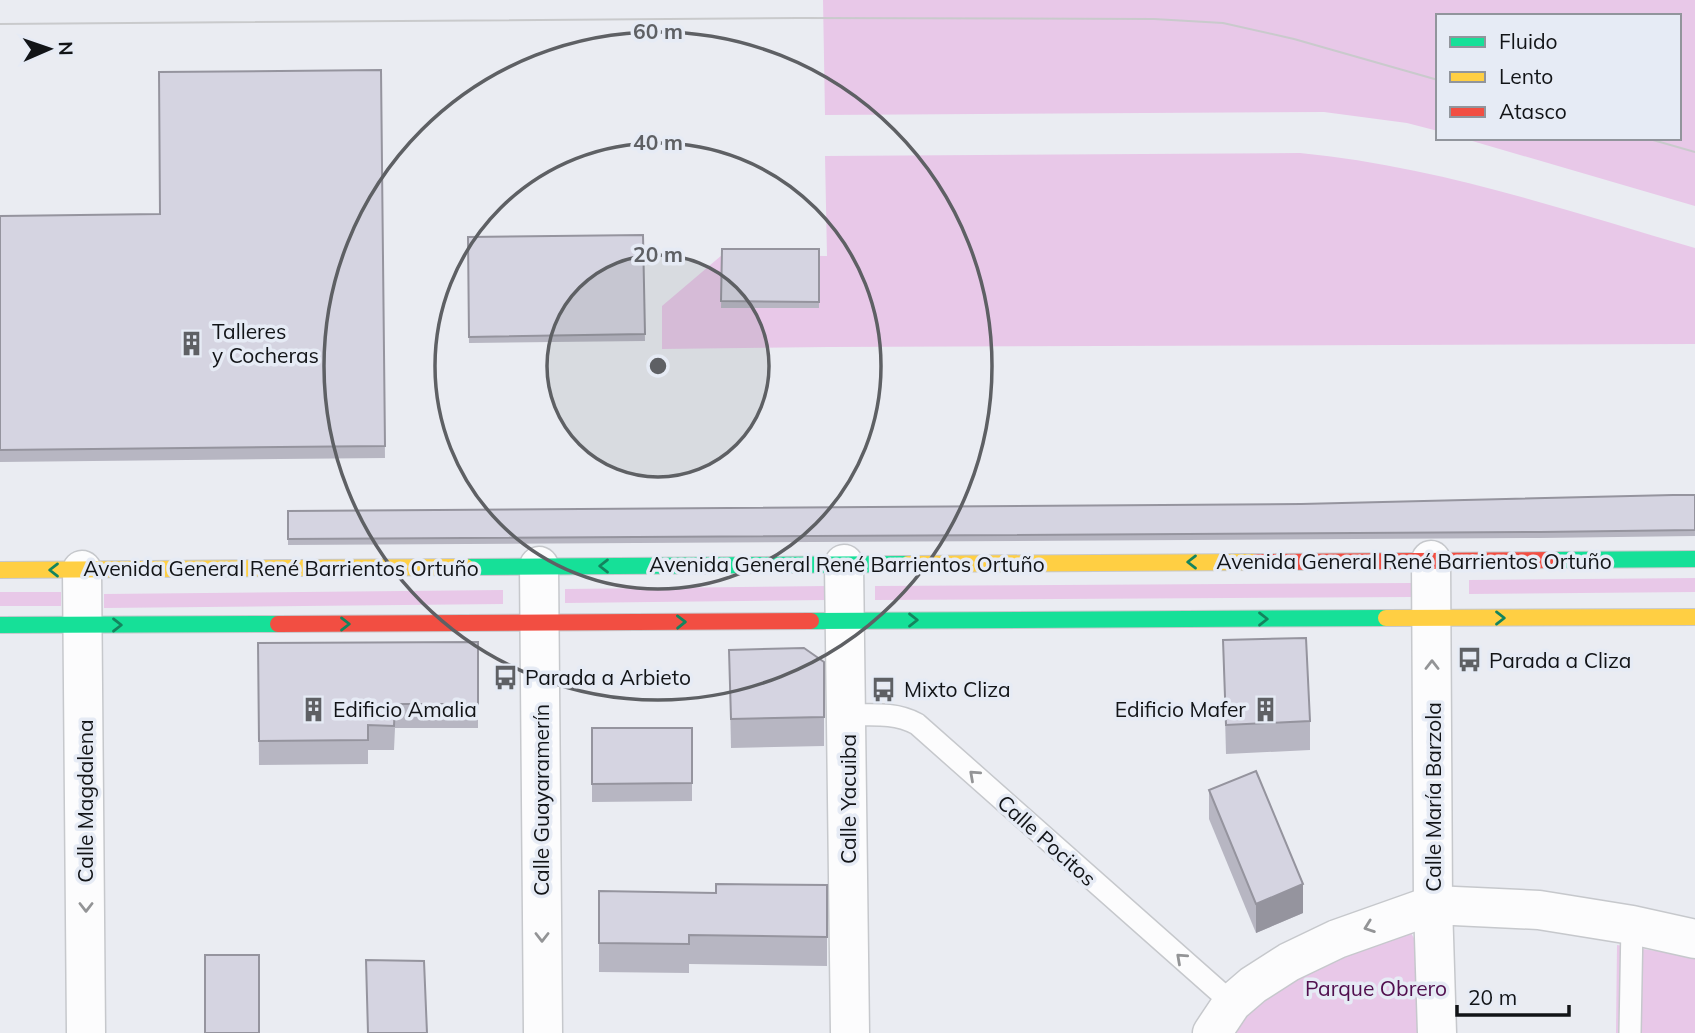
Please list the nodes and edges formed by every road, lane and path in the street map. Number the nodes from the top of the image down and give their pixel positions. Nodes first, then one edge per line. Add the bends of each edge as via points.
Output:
1 (1695, 559) edge
2 (1431, 560) junction
3 (844, 564) junction
4 (539, 566) junction
5 (0, 570) edge
6 (82, 570) junction
7 (1695, 617) edge
8 (1432, 618) junction
9 (844, 621) junction
10 (540, 624) junction
11 (0, 625) edge
12 (84, 625) junction
13 (847, 715) junction
14 (1433, 905) junction
15 (1632, 925) junction
16 (1695, 939) edge
17 (1222, 1018) edge
18 (86, 1033) edge
19 (543, 1033) edge
20 (850, 1033) edge
21 (1437, 1033) edge
22 (1630, 1033) edge

1 - 2 main road, Avenida General René Barrientos Ortuño
2 -> 3 main road, Avenida General René Barrientos Ortuño
2 - 8 street, Calle María Barzola
3 -> 4 main road, Avenida General René Barrientos Ortuño
3 - 9 street, Calle Yacuiba
4 - 6 main road, Avenida General René Barrientos Ortuño
4 - 10 street, Calle Guayaramerín
6 -> 5 main road, Avenida General René Barrientos Ortuño
6 - 12 street, Calle Magdalena
8 -> 7 main road
9 -> 8 main road
14 -> 8 street, Calle María Barzola
10 -> 9 main road
9 - 13 street, Calle Yacuiba
12 -> 10 main road
10 -> 19 street, Calle Guayaramerín
11 - 12 main road
12 -> 18 street, Calle Magdalena
17 -> 13 lane, Calle Pocitos via 917,724 890,715
13 - 20 street, Calle Yacuiba
14 - 15 street via 1539,910
14 -> 17 street via 1337,939 1289,962 1253,985
14 - 21 street, Calle María Barzola
15 - 16 street
15 - 22 lane

